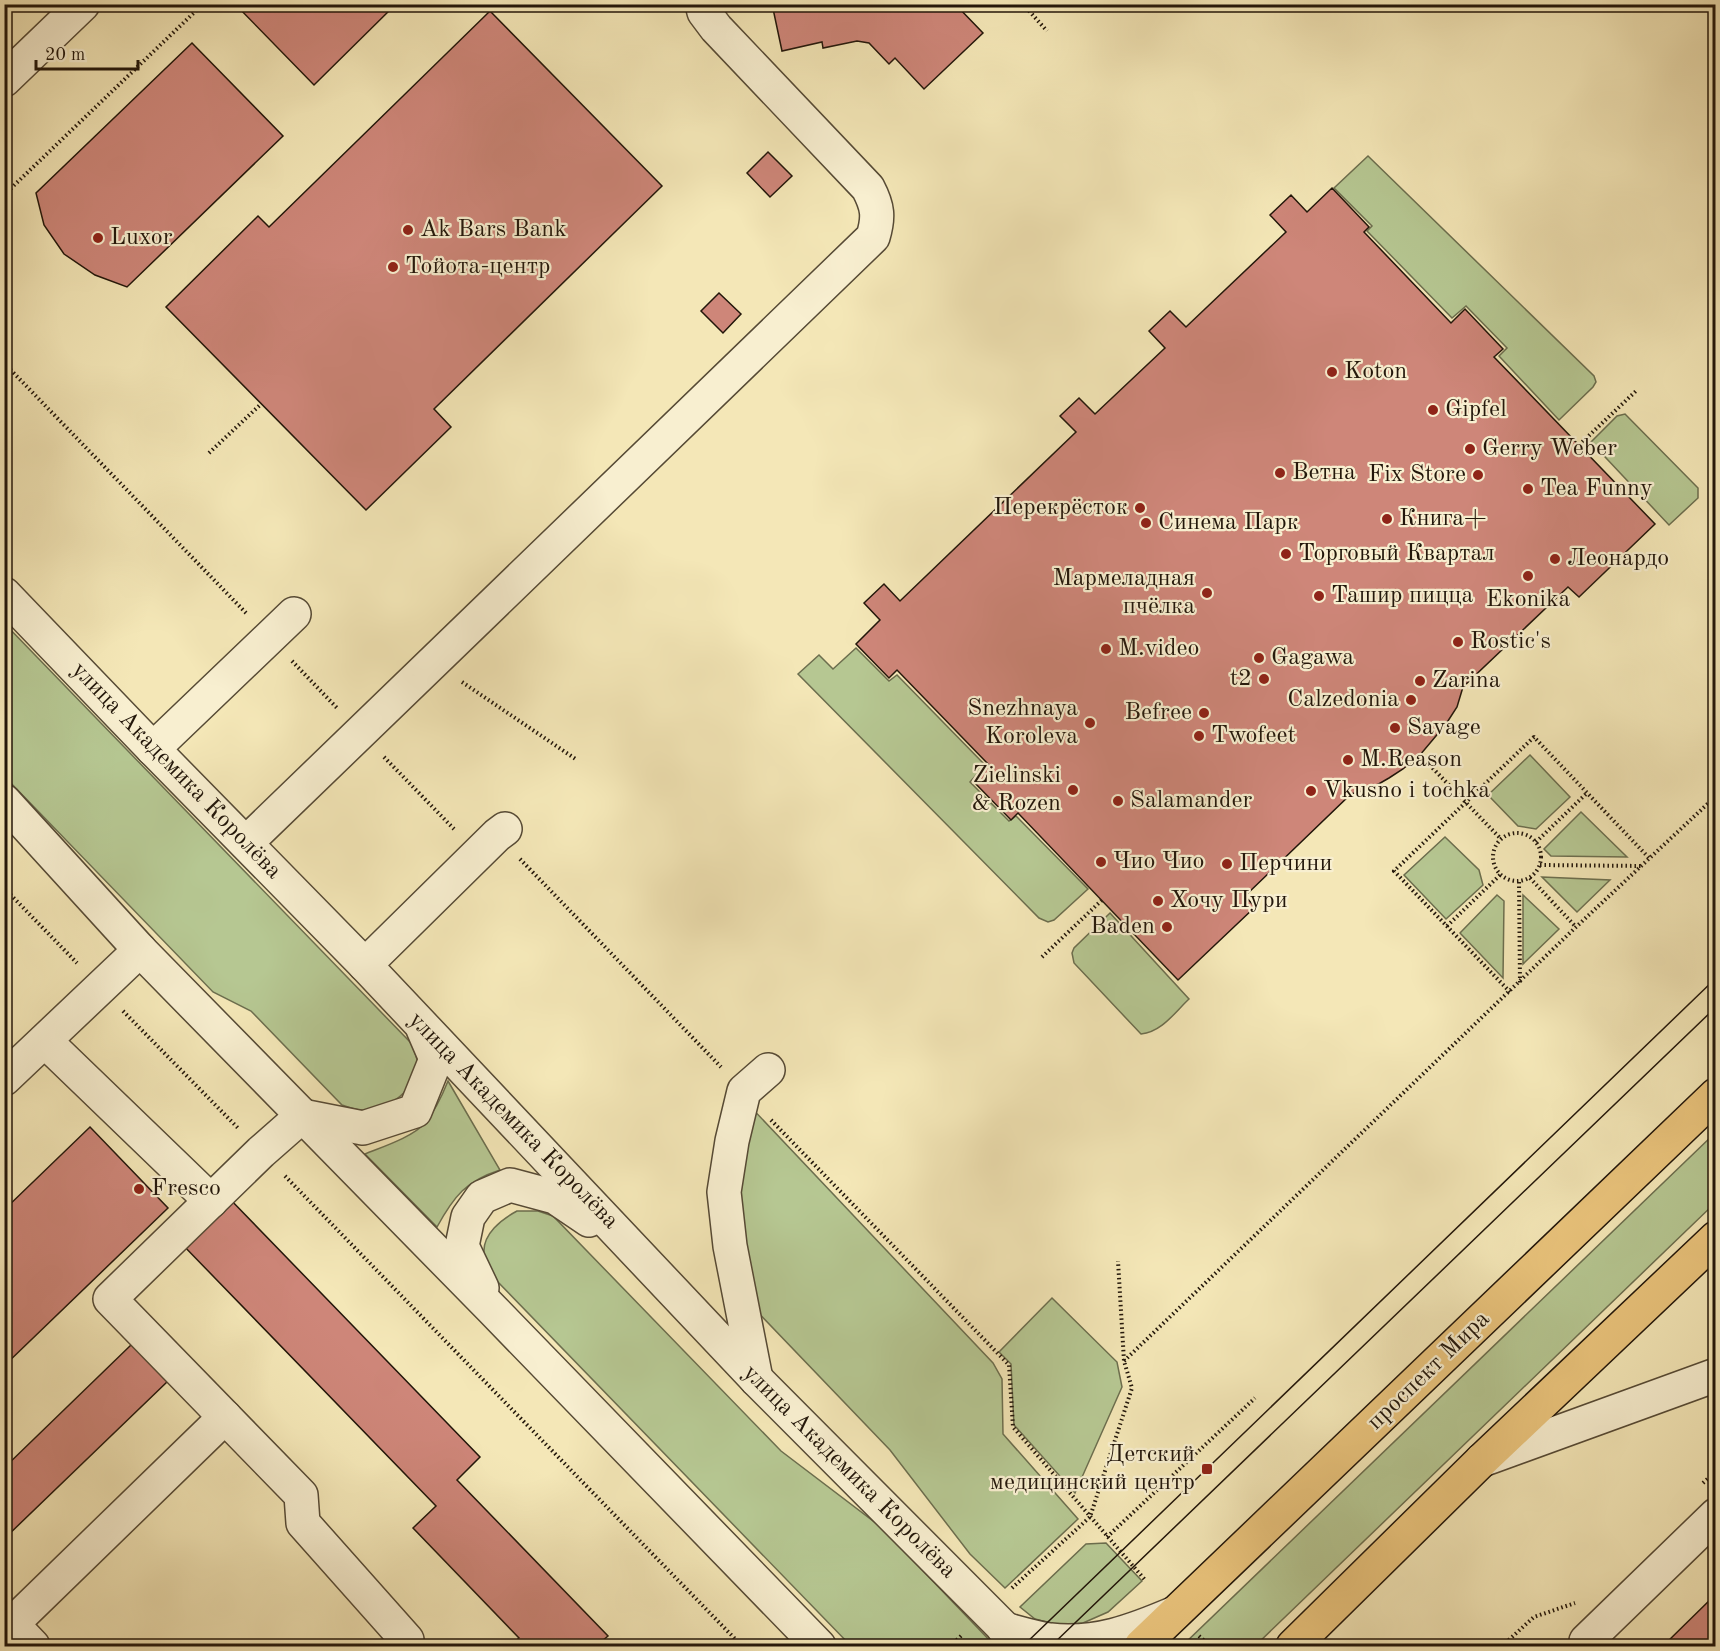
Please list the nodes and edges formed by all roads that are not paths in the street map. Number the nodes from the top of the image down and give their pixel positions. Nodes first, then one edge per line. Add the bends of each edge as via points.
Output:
1 (83, 4) edge
2 (702, 4) edge
3 (4, 80) edge
4 (4, 594) edge
5 (294, 614) dead end
6 (153, 748) junction
7 (4, 801) edge
8 (505, 829) dead end
9 (246, 843) junction
10 (140, 950) junction
11 (365, 965) junction
12 (421, 1025) junction
13 (45, 1041) junction
14 (768, 1070) dead end
15 (4, 1079) edge
16 (1716, 1095) edge
17 (302, 1116) junction
18 (211, 1201) junction
19 (1716, 1238) edge
20 (646, 1262) junction
21 (492, 1309) junction
22 (1716, 1375) edge
23 (756, 1379) junction
24 (225, 1417) junction
25 (1482, 1460) junction
26 (1716, 1515) edge
27 (1187, 1623) junction
28 (1013, 1638) edge
29 (33, 1647) edge
30 (400, 1647) edge
31 (819, 1647) edge
32 (1141, 1647) edge
33 (1293, 1647) edge
34 (1592, 1647) edge

1 - 3 street
2 - 9 street via 716,28 868,188 877,214 873,237
4 - 6 street, улица Академика Королёва
5 - 6 street
6 - 9 street, улица Академика Королёва
7 - 10 street
8 - 11 street
9 - 11 street, улица Академика Королёва
10 - 13 street
10 - 17 street
11 - 12 street, улица Академика Королёва
12 - 17 street via 436,1059 415,1111 363,1128
12 - 20 street, улица Академика Королёва
13 - 15 street
13 - 18 street
14 - 23 street via 744,1091 724,1191 730,1246
16 - 27 main road, проспект Мира
17 - 18 street
17 - 21 street
18 - 24 street via 110,1299
19 - 25 main road
20 - 21 street via 555,1197 510,1185 482,1197 468,1218 462,1246
20 - 23 street, улица Академика Королёва
21 - 31 street
22 - 25 street
23 - 28 street, улица Академика Королёва
24 - 29 street via 12,1624
24 - 30 street via 301,1495 303,1523 407,1640
25 - 33 main road
26 - 34 street via 1586,1641
27 - 28 street via 1138,1629 1090,1641
27 - 32 main road, проспект Мира

